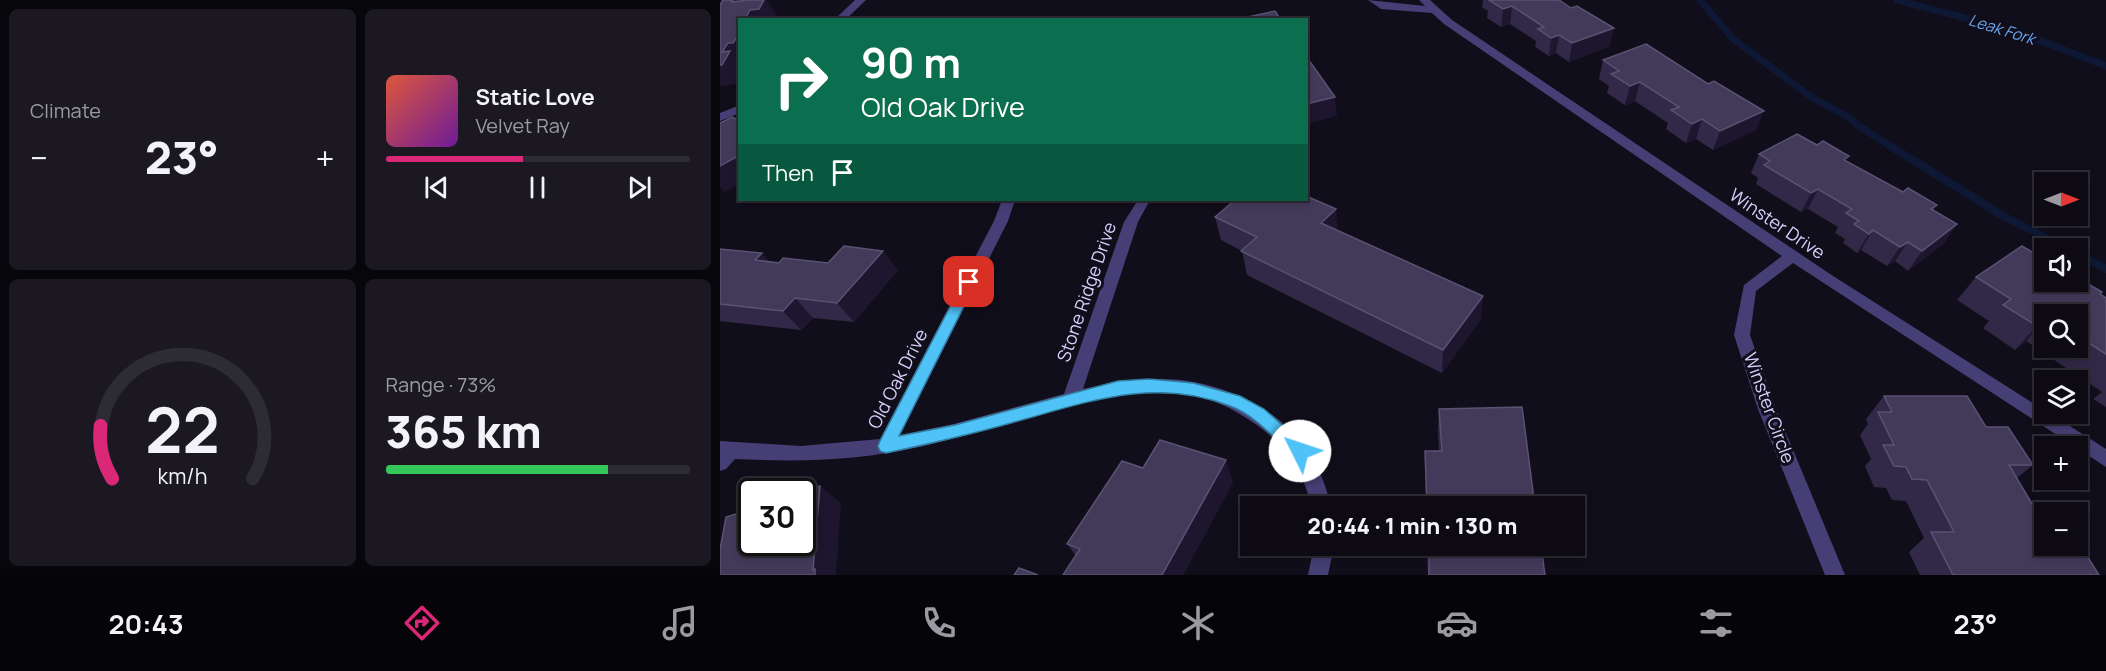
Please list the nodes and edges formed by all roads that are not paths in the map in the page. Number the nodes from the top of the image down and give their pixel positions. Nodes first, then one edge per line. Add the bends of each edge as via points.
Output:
1 (861, 0) edge
2 (1373, 0) edge
3 (1429, 5) edge
4 (841, 18) edge
5 (738, 109) edge
6 (720, 117) edge
7 (1008, 201) edge
8 (1143, 201) edge
9 (1792, 256) junction
10 (1071, 399) junction
11 (886, 446) junction
12 (723, 454) edge
13 (2106, 459) edge
14 (1319, 496) edge
15 (1322, 556) edge
16 (1318, 575) edge
17 (1835, 575) edge

1 - 4 street
2 - 3 street, Winster Drive via 1381,6
3 - 9 street, Winster Drive via 1546,90
5 - 6 street
7 - 11 street, Old Oak Drive
8 - 10 street, Stone Ridge Drive via 1131,222
9 - 13 street, Winster Drive
9 - 17 street, Winster Circle via 1749,289 1742,335 1767,409
10 - 11 street via 955,432
10 - 14 street via 1149,385 1193,389 1235,400 1258,414 1300,451 1314,476
11 - 12 street via 801,454
15 - 16 street

